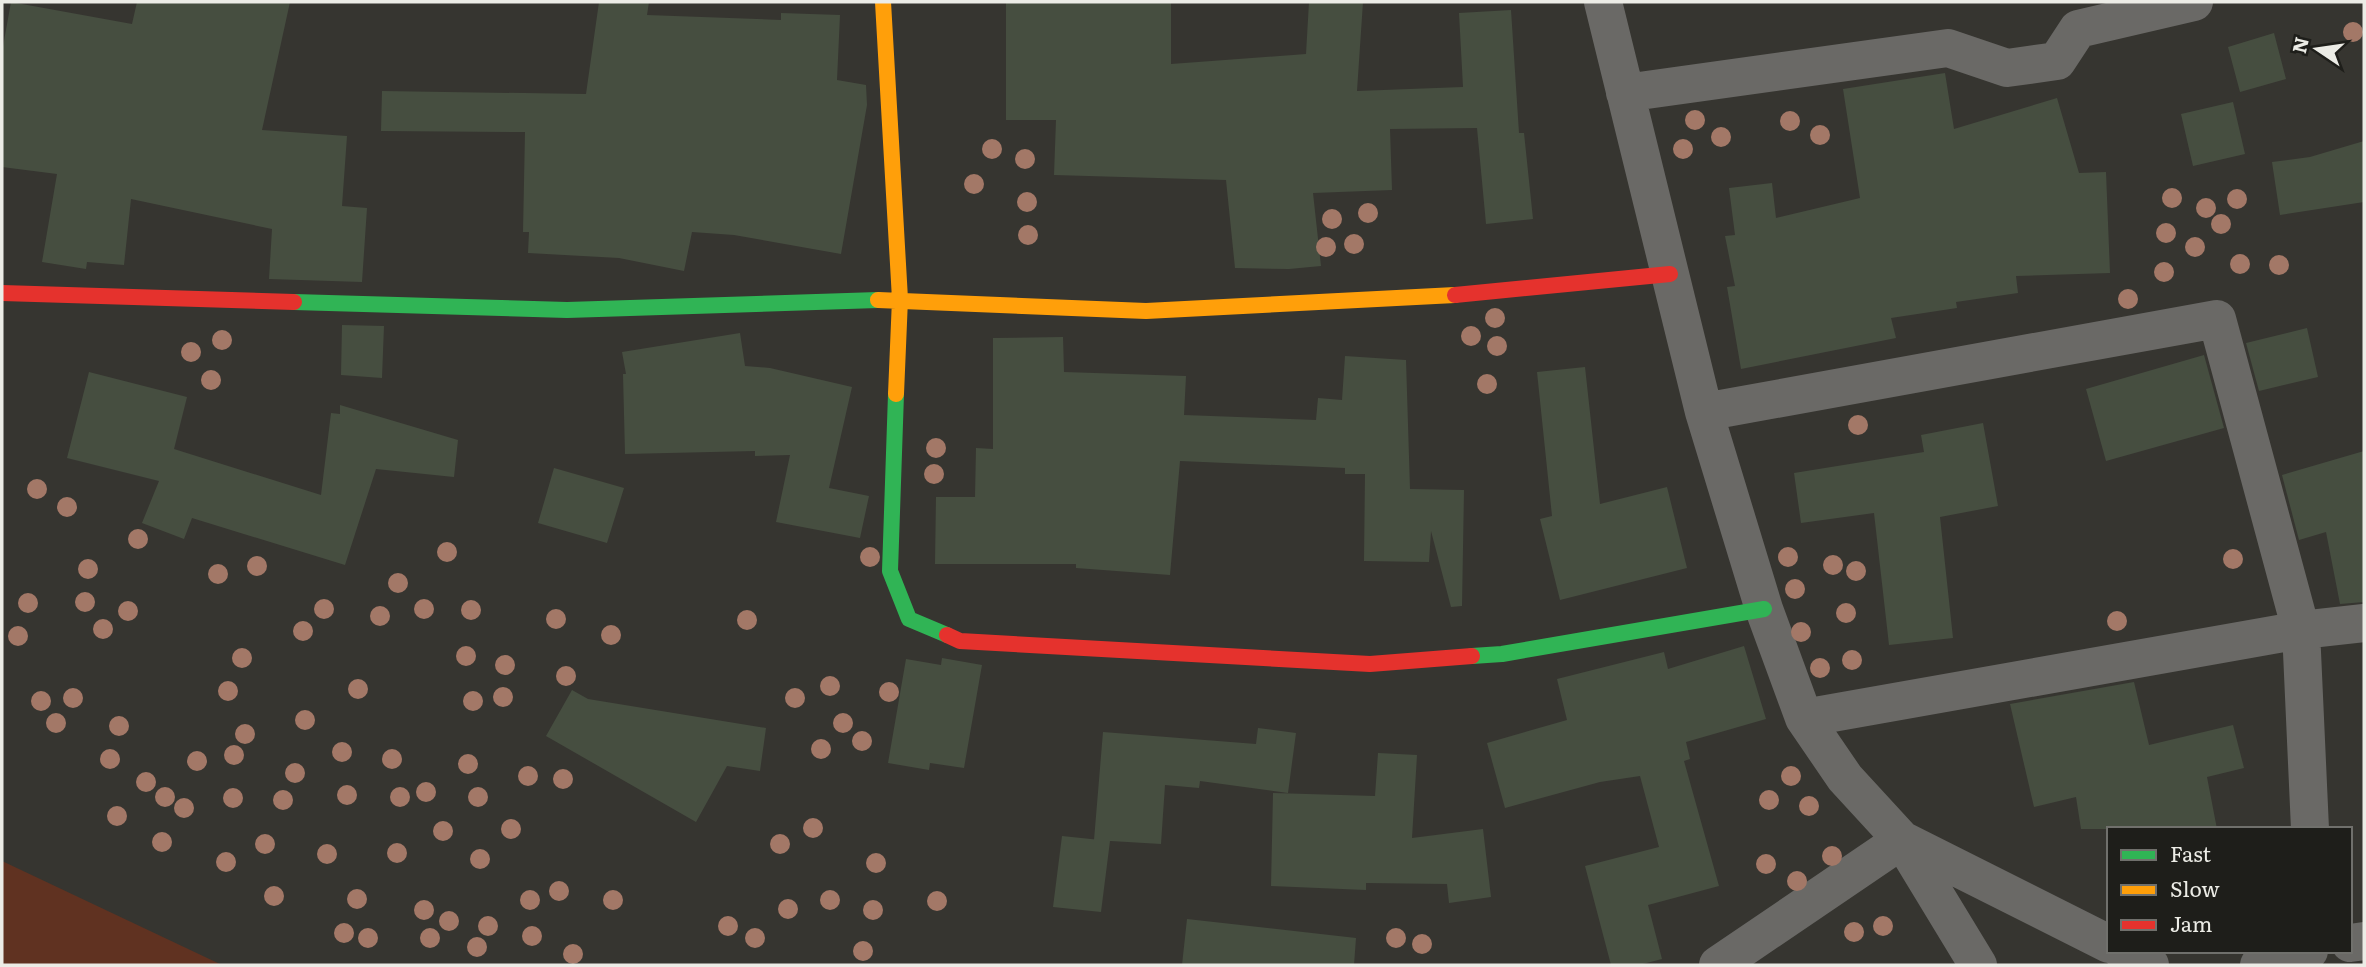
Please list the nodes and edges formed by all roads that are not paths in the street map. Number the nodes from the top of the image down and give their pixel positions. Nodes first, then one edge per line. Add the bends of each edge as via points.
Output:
1 (883, 2) edge
2 (1603, 2) edge
3 (2194, 2) edge
4 (1625, 93) junction
5 (1670, 274) junction
6 (2, 293) edge
7 (900, 299) junction
8 (1704, 412) junction
9 (1763, 609) junction
10 (2364, 623) edge
11 (2301, 630) junction
12 (1804, 718) junction
13 (2310, 827) edge
14 (1902, 840) junction
15 (2107, 943) edge
16 (2126, 953) edge
17 (2302, 953) edge
18 (1718, 965) edge
19 (1978, 965) edge
20 (2150, 965) edge
21 (2259, 965) edge

1 - 7 street
2 - 4 street
3 - 4 street via 2078,29 2057,61 2007,68 1948,48
4 - 5 street
5 - 7 street via 1410,299 1146,311
5 - 8 street
6 - 7 street via 567,310
7 - 9 street via 890,571 909,619 960,641 1370,664 1502,654
8 - 9 street
8 - 11 street via 2217,319
9 - 12 street
10 - 11 street
11 - 12 street
11 - 13 street
12 - 14 street via 1846,778
14 - 15 street
14 - 18 street
14 - 19 street
16 - 20 street
17 - 21 street

